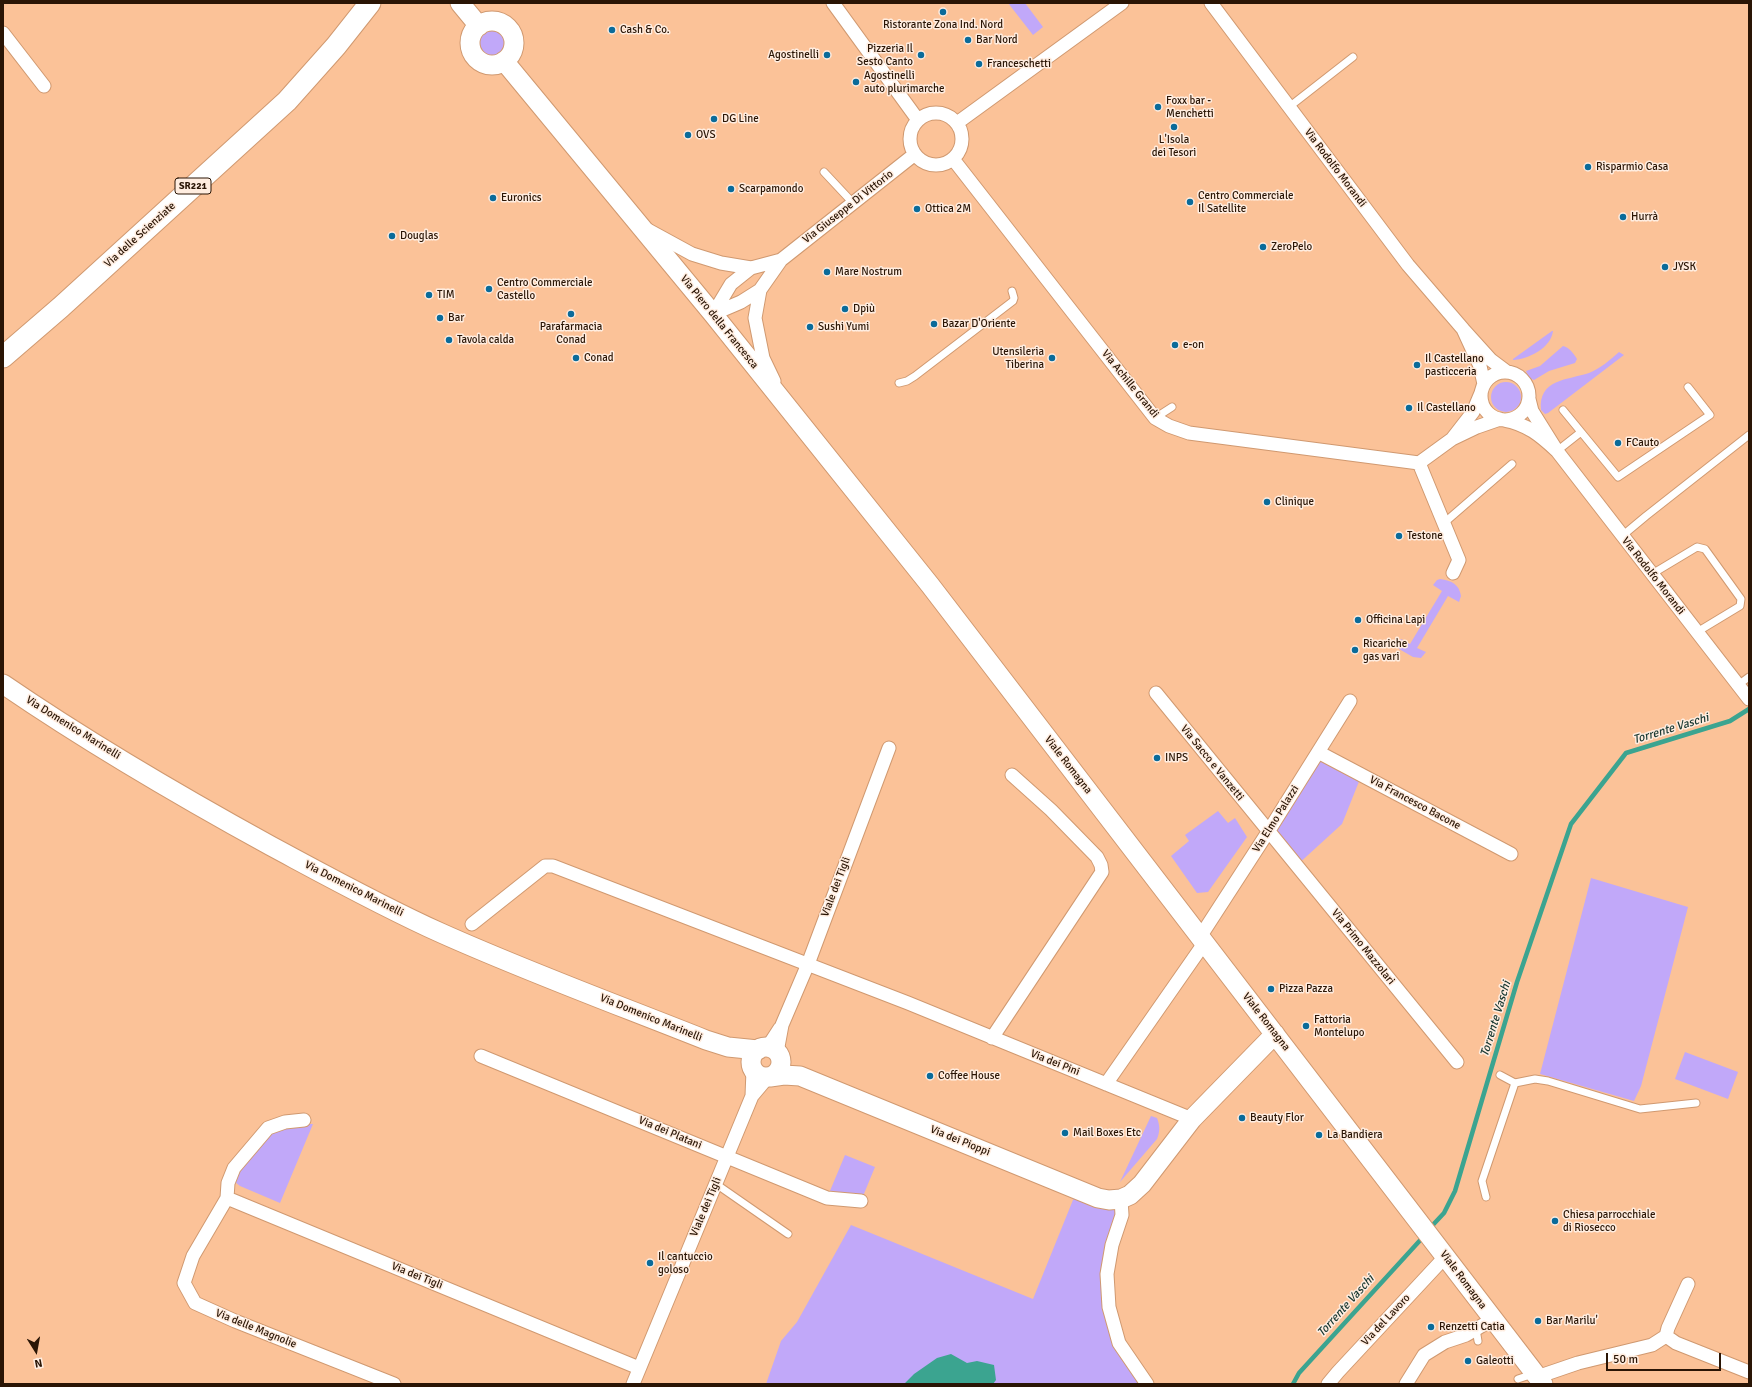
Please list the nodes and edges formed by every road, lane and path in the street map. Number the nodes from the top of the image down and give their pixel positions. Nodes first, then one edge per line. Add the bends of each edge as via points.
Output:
1 (370, 3) edge
2 (460, 3) edge
3 (833, 3) edge
4 (1122, 3) edge
5 (1211, 3) edge
6 (479, 26) junction
7 (3, 33) edge
8 (1353, 57) dead end
9 (504, 61) junction
10 (44, 86) dead end
11 (1289, 107) junction
12 (918, 120) junction
13 (957, 123) junction
14 (915, 154) junction
15 (953, 159) junction
16 (824, 172) dead end
17 (853, 203) junction
18 (638, 224) junction
19 (781, 260) junction
20 (751, 268) junction
21 (760, 290) junction
22 (1012, 291) dead end
23 (713, 314) junction
24 (1463, 329) junction
25 (3, 357) edge
26 (1507, 372) junction
27 (900, 383) dead end
28 (1688, 386) dead end
29 (1483, 387) junction
30 (1530, 399) junction
31 (784, 403) junction
32 (1172, 408) dead end
33 (1563, 410) dead end
34 (1155, 418) junction
35 (1501, 419) junction
36 (1581, 432) junction
37 (1749, 435) edge
38 (1452, 439) junction
39 (1557, 452) junction
40 (1420, 463) junction
41 (1512, 464) dead end
42 (1444, 523) junction
43 (1622, 536) junction
44 (1453, 573) dead end
45 (1652, 574) junction
46 (930, 585) joint
47 (1697, 632) junction
48 (1749, 677) edge
49 (3, 684) edge
50 (1743, 691) edge
51 (1156, 693) dead end
52 (1350, 701) dead end
53 (890, 748) dead end
54 (1318, 752) junction
55 (1012, 775) dead end
56 (1268, 832) junction
57 (1511, 854) dead end
58 (472, 924) dead end
59 (1202, 939) junction
60 (808, 964) junction
61 (1276, 1034) junction
62 (992, 1038) junction
63 (482, 1056) dead end
64 (765, 1062) junction
65 (1457, 1062) dead end
66 (1500, 1075) dead end
67 (1515, 1083) junction
68 (1106, 1084) junction
69 (1696, 1103) dead end
70 (1192, 1119) junction
71 (304, 1120) dead end
72 (727, 1157) junction
73 (716, 1184) junction
74 (1486, 1197) dead end
75 (227, 1198) junction
76 (1122, 1199) junction
77 (861, 1201) dead end
78 (788, 1234) dead end
79 (1446, 1257) junction
80 (1688, 1284) dead end
81 (1493, 1319) junction
82 (1666, 1336) junction
83 (639, 1368) junction
84 (1749, 1372) edge
85 (1533, 1378) edge
86 (394, 1384) edge
87 (633, 1384) edge
88 (1147, 1384) edge
89 (1328, 1384) edge
90 (1406, 1384) edge

1 - 25 main road, Via delle Scienziate / SR221 via 336,46 286,101
2 - 6 main road
3 - 12 street
4 - 13 street
5 - 11 street, Via Rodolfo Morandi
6 - 9 main road via 471,37 474,54 487,64
6 - 9 main road via 492,21 500,22 509,28 514,47
7 - 10 street
8 - 11 lane
9 - 18 main road, Via Piero della Francesca
11 - 24 street, Via Rodolfo Morandi via 1408,265
12 - 13 street via 934,113 947,115
12 - 14 street via 911,133 911,147
13 - 15 street via 963,138
14 - 15 street via 925,162 937,165
14 - 17 street, Via Giuseppe Di Vittorio
15 - 34 street, Via Achille Grandi
16 - 17 lane
17 - 19 street, Via Giuseppe Di Vittorio
18 - 20 street via 692,254 721,263
18 - 23 main road, Via Piero della Francesca
19 - 20 street
19 - 21 street
20 - 23 street via 731,284
21 - 23 street via 741,302
21 - 31 street via 755,318 763,358
22 - 27 lane via 1012,302 911,378
23 - 31 main road, Via Piero della Francesca
24 - 26 street, Via Rodolfo Morandi via 1491,360
24 - 29 street, Via Rodolfo Morandi via 1480,366
26 - 29 street via 1492,375
26 - 30 street via 1516,374 1525,382
28 - 36 lane via 1710,415 1618,477
29 - 35 street via 1483,406 1490,414
29 - 38 street via 1473,412
30 - 35 street via 1521,414 1511,419
30 - 39 street, Via Rodolfo Morandi via 1534,414
31 - 46 main road, Via Piero della Francesca
32 - 34 lane
33 - 36 lane
34 - 40 street, Via Achille Grandi via 1189,433
35 - 38 street
35 - 39 street, Via Rodolfo Morandi via 1530,429
36 - 39 lane
37 - 43 lane
38 - 40 street
39 - 43 street, Via Rodolfo Morandi
40 - 42 street
41 - 42 lane
42 - 44 street via 1459,560
43 - 45 street, Via Rodolfo Morandi
45 - 47 street, Via Rodolfo Morandi
45 - 47 lane via 1697,547 1704,549 1742,599 1740,606
46 - 59 main road, Viale Romagna
47 - 50 street, Via Rodolfo Morandi
48 - 50 lane
49 - 64 main road, Via Domenico Marinelli via 57,720 213,814 440,933
51 - 56 street, Via Sacco e Vanzetti
52 - 54 street, Via Elmo Palazzi
53 - 60 street, Viale dei Tigli
54 - 56 street, Via Elmo Palazzi
54 - 57 street, Via Francesco Bacone
55 - 62 street via 1097,857 1102,872
56 - 59 street, Via Elmo Palazzi
56 - 65 street, Via Primo Mazzolari
58 - 60 street via 545,866 553,866
59 - 61 main road, Viale Romagna
59 - 68 street, Via Elmo Palazzi
60 - 62 street, Via dei Pini
60 - 64 street, Viale dei Tigli
61 - 70 main road
61 - 79 main road, Viale Romagna
62 - 68 street, Via dei Pini
63 - 72 street, Via dei Platani
64 - 72 street, Viale dei Tigli
64 - 76 main road, Via dei Pioppi via 784,1075 800,1076 888,1106 1109,1200
66 - 67 lane
67 - 69 lane via 1535,1079 1548,1081 1640,1109
67 - 74 lane via 1482,1181
68 - 70 street, Via dei Pini
70 - 76 main road via 1142,1184
71 - 75 street via 285,1122 268,1128 234,1168 228,1184
72 - 73 street, Viale dei Tigli
72 - 77 street, Via dei Platani via 827,1198
73 - 78 lane
73 - 83 street, Viale dei Tigli
75 - 83 street, Via dei Tigli
75 - 86 street, Via delle Magnolie via 193,1256 184,1283 195,1303
76 - 88 street via 1122,1215 1112,1245 1107,1274 1109,1307 1119,1343
79 - 81 main road, Viale Romagna
79 - 89 street, Via del Lavoro
80 - 82 street
81 - 85 main road, Viale Romagna
81 - 90 street via 1477,1335 1466,1335 1445,1342 1424,1355
82 - 84 street via 1676,1343
82 - 85 street via 1652,1345 1578,1363
83 - 87 street, Viale dei Tigli

